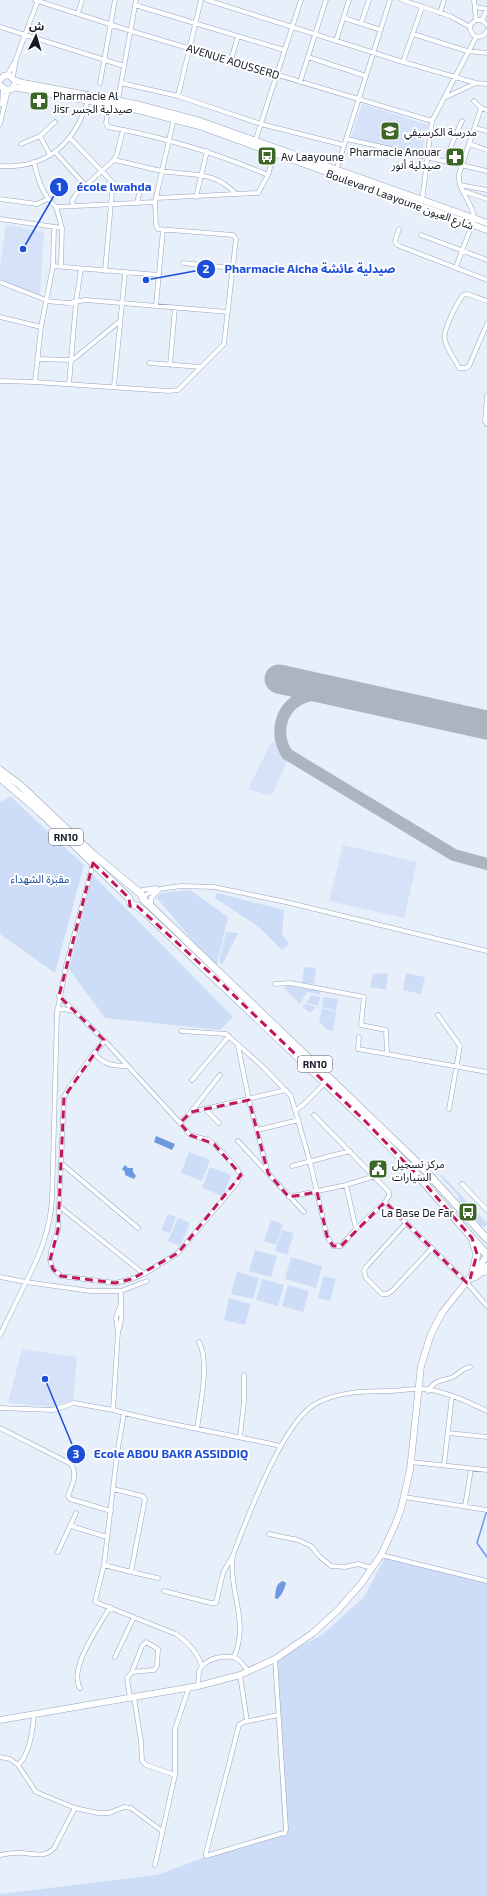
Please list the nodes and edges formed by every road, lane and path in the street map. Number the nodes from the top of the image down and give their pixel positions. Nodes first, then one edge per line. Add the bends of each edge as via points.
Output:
1 (37, 0) edge
2 (82, 0) edge
3 (115, 0) edge
4 (136, 0) edge
5 (201, 0) edge
6 (207, 0) edge
7 (301, 0) edge
8 (326, 0) edge
9 (349, 0) edge
10 (369, 0) edge
11 (390, 0) edge
12 (402, 0) edge
13 (418, 0) edge
14 (444, 0) edge
15 (474, 0) edge
16 (135, 5) junction
17 (416, 5) junction
18 (422, 7) junction
19 (475, 7) junction
20 (487, 10) edge
21 (78, 13) junction
22 (440, 13) junction
23 (344, 18) junction
24 (476, 20) junction
25 (482, 20) junction
26 (196, 23) junction
27 (361, 23) junction
28 (110, 24) junction
29 (487, 25) edge
30 (292, 26) junction
31 (0, 27) edge
32 (470, 27) junction
33 (381, 30) junction
34 (131, 31) junction
35 (487, 32) edge
36 (315, 34) junction
37 (413, 34) junction
38 (25, 35) junction
39 (238, 36) junction
40 (476, 36) junction
41 (336, 40) junction
42 (189, 48) junction
43 (284, 50) junction
44 (467, 51) junction
45 (487, 52) edge
46 (374, 53) junction
47 (308, 57) junction
48 (104, 60) junction
49 (231, 60) junction
50 (403, 62) junction
51 (124, 66) junction
52 (277, 74) junction
53 (366, 76) junction
54 (11, 77) junction
55 (454, 77) junction
56 (121, 82) junction
57 (300, 82) junction
58 (100, 83) dead end
59 (476, 83) junction
60 (4, 84) edge
61 (487, 84) edge
62 (178, 96) junction
63 (444, 98) junction
64 (88, 100) junction
65 (118, 100) junction
66 (359, 100) junction
67 (474, 101) dead end
68 (109, 104) junction
69 (481, 108) junction
70 (487, 110) edge
71 (174, 116) junction
72 (432, 121) junction
73 (462, 121) dead end
74 (55, 122) dead end
75 (0, 124) edge
76 (261, 124) junction
77 (475, 128) junction
78 (123, 130) junction
79 (487, 131) edge
80 (40, 136) junction
81 (70, 138) junction
82 (347, 139) junction
83 (168, 140) junction
84 (255, 143) junction
85 (21, 144) dead end
86 (344, 144) junction
87 (470, 144) junction
88 (487, 150) edge
89 (207, 151) junction
90 (55, 152) junction
91 (274, 153) junction
92 (50, 155) junction
93 (428, 157) junction
94 (114, 160) junction
95 (446, 161) junction
96 (34, 162) junction
97 (461, 164) junction
98 (0, 166) edge
99 (101, 171) junction
100 (162, 171) junction
101 (487, 171) edge
102 (335, 173) junction
103 (201, 174) junction
104 (268, 175) junction
105 (85, 185) junction
106 (460, 185) junction
107 (118, 188) junction
108 (487, 190) edge
109 (463, 191) junction
110 (236, 194) junction
111 (196, 197) junction
112 (0, 199) edge
113 (48, 199) junction
114 (487, 199) edge
115 (156, 200) junction
116 (138, 202) junction
117 (421, 203) junction
118 (111, 204) junction
119 (73, 206) junction
120 (56, 207) junction
121 (0, 219) edge
122 (473, 222) junction
123 (487, 224) edge
124 (54, 228) junction
125 (62, 228) junction
126 (399, 229) dead end
127 (164, 230) junction
128 (487, 230) edge
129 (421, 235) dead end
130 (461, 250) junction
131 (487, 260) edge
132 (183, 263) dead end
133 (53, 266) junction
134 (62, 266) junction
135 (456, 267) junction
136 (233, 268) junction
137 (80, 269) junction
138 (106, 271) junction
139 (125, 272) junction
140 (159, 275) junction
141 (487, 280) edge
142 (0, 282) edge
143 (46, 301) junction
144 (487, 301) edge
145 (76, 302) junction
146 (122, 304) junction
147 (156, 306) junction
148 (175, 308) junction
149 (228, 312) junction
150 (0, 317) edge
151 (120, 321) junction
152 (487, 324) edge
153 (41, 327) junction
154 (37, 359) junction
155 (71, 360) junction
156 (149, 363) dead end
157 (170, 365) junction
158 (201, 368) junction
159 (0, 381) edge
160 (35, 382) junction
161 (69, 384) junction
162 (114, 386) junction
163 (487, 396) edge
164 (487, 424) edge
165 (0, 769) edge
166 (0, 778) edge
167 (93, 863) junction
168 (160, 889) junction
169 (141, 896) junction
170 (129, 898) junction
171 (138, 906) junction
172 (151, 906) junction
173 (487, 951) edge
174 (275, 984) dead end
175 (60, 996) junction
176 (57, 1010) junction
177 (75, 1011) junction
178 (438, 1015) dead end
179 (181, 1031) dead end
180 (230, 1036) junction
181 (359, 1037) dead end
182 (105, 1041) junction
183 (238, 1045) junction
184 (94, 1053) junction
185 (387, 1054) junction
186 (128, 1066) junction
187 (457, 1067) junction
188 (487, 1072) edge
189 (220, 1075) dead end
190 (192, 1080) dead end
191 (325, 1083) junction
192 (286, 1090) junction
193 (249, 1100) junction
194 (449, 1109) dead end
195 (206, 1110) junction
196 (296, 1110) junction
197 (191, 1112) junction
198 (314, 1115) dead end
199 (299, 1120) junction
200 (180, 1122) junction
201 (219, 1122) dead end
202 (257, 1130) junction
203 (238, 1141) dead end
204 (350, 1151) junction
205 (310, 1162) junction
206 (61, 1163) junction
207 (292, 1166) dead end
208 (268, 1173) junction
209 (375, 1176) junction
210 (462, 1184) dead end
211 (346, 1185) junction
212 (317, 1192) junction
213 (289, 1197) junction
214 (385, 1202) junction
215 (60, 1207) junction
216 (487, 1210) edge
217 (304, 1212) dead end
218 (406, 1223) junction
219 (138, 1228) dead end
220 (356, 1229) junction
221 (472, 1238) junction
222 (487, 1239) edge
223 (432, 1248) junction
224 (487, 1255) edge
225 (487, 1266) edge
226 (484, 1271) edge
227 (473, 1272) junction
228 (144, 1274) junction
229 (0, 1277) edge
230 (147, 1281) dead end
231 (469, 1281) junction
232 (26, 1282) junction
233 (121, 1291) junction
234 (487, 1306) edge
235 (0, 1335) edge
236 (199, 1342) dead end
237 (470, 1366) dead end
238 (244, 1375) dead end
239 (419, 1389) junction
240 (428, 1391) junction
241 (452, 1396) junction
242 (0, 1408) edge
243 (113, 1410) junction
244 (487, 1411) edge
245 (124, 1413) junction
246 (0, 1428) edge
247 (197, 1429) junction
248 (448, 1433) junction
249 (240, 1437) junction
250 (487, 1438) edge
251 (280, 1446) junction
252 (411, 1462) junction
253 (444, 1465) junction
254 (471, 1468) junction
255 (487, 1470) edge
256 (113, 1489) junction
257 (404, 1497) junction
258 (466, 1506) junction
259 (487, 1510) edge
260 (111, 1511) junction
261 (76, 1513) dead end
262 (71, 1526) junction
263 (269, 1534) dead end
264 (108, 1537) junction
265 (58, 1552) dead end
266 (233, 1555) junction
267 (381, 1555) junction
268 (104, 1565) junction
269 (372, 1568) junction
270 (131, 1572) junction
271 (158, 1578) dead end
272 (487, 1581) edge
273 (164, 1591) dead end
274 (110, 1608) junction
275 (134, 1617) junction
276 (115, 1657) dead end
277 (234, 1657) junction
278 (275, 1659) junction
279 (202, 1666) junction
280 (132, 1672) junction
281 (249, 1672) junction
282 (240, 1675) junction
283 (198, 1686) junction
284 (189, 1687) junction
285 (80, 1688) dead end
286 (132, 1697) junction
287 (34, 1714) junction
288 (278, 1715) junction
289 (0, 1720) edge
290 (247, 1721) junction
291 (0, 1757) edge
292 (18, 1765) junction
293 (175, 1775) junction
294 (75, 1808) junction
295 (162, 1831) junction
296 (0, 1855) edge
297 (155, 1865) dead end

1 - 21 street, AVENUE AOUSSERD
1 - 38 street
2 - 21 street
3 - 28 street
4 - 16 street
5 - 26 street
6 - 30 street
7 - 30 street
8 - 36 street
9 - 23 street
10 - 27 street
11 - 33 street
12 - 17 street
13 - 17 street
14 - 22 street
15 - 19 street
16 - 26 street
16 - 34 street
17 - 18 street
18 - 22 street
18 - 37 street
19 - 20 street
19 - 24 street
20 - 25 street
21 - 28 street, AVENUE AOUSSERD
22 - 32 street
23 - 27 street
23 - 41 street
24 - 25 street
24 - 32 street
25 - 29 street
26 - 39 street
26 - 42 street
27 - 33 street
28 - 34 street, AVENUE AOUSSERD
28 - 48 street
30 - 36 street
30 - 43 street
31 - 38 street
32 - 40 street via 472,34
33 - 46 street
34 - 42 street, AVENUE AOUSSERD
34 - 51 street
35 - 40 street via 482,37
36 - 41 street
36 - 47 street
37 - 44 street
37 - 50 street
38 - 48 street
38 - 54 street
39 - 43 street
39 - 49 street
40 - 44 street
41 - 46 street
42 - 49 street, AVENUE AOUSSERD
42 - 62 street
43 - 52 street
44 - 45 street
44 - 55 street
46 - 50 street
46 - 53 street
47 - 53 street
47 - 57 street
48 - 51 street
48 - 58 street
49 - 52 street, AVENUE AOUSSERD
50 - 55 street
51 - 56 street
52 - 57 street, AVENUE AOUSSERD
52 - 76 street
53 - 66 street
54 - 60 street
54 - 60 street
54 - 65 street, Boulevard Laayoune شارع العيون via 28,84
55 - 59 street
55 - 63 street
56 - 62 street
56 - 65 street
57 - 66 street, AVENUE AOUSSERD
59 - 61 street
59 - 63 street
60 - 64 street, Boulevard Laayoune شارع العيون
60 - 75 street
62 - 76 street
63 - 72 street
64 - 68 street, Boulevard Laayoune شارع العيون
64 - 81 street via 82,118
65 - 71 street, Boulevard Laayoune شارع العيون
66 - 72 street, AVENUE AOUSSERD
66 - 82 street
67 - 69 street
68 - 71 street, Boulevard Laayoune شارع العيون
68 - 78 street via 106,126
69 - 70 street
69 - 77 street
71 - 83 street
71 - 84 street, Boulevard Laayoune شارع العيون
72 - 93 street
73 - 95 street
74 - 80 street
76 - 84 street
76 - 86 street
77 - 79 street
77 - 87 street
78 - 83 street
78 - 94 street
80 - 85 street
80 - 92 street
81 - 90 street
81 - 99 street
82 - 86 street
82 - 93 street
83 - 89 street
83 - 100 street
84 - 91 street, Boulevard Laayoune شارع العيون
84 - 102 street, Boulevard Laayoune شارع العيون
86 - 102 street
87 - 88 street
87 - 97 street
89 - 103 street
89 - 104 street
90 - 92 street
90 - 105 street
91 - 102 street, Boulevard Laayoune شارع العيون
91 - 104 street
92 - 96 street
93 - 95 street
93 - 117 street
94 - 99 street
94 - 100 street
95 - 97 street
96 - 98 street
96 - 113 street via 42,190
97 - 101 street
97 - 106 street
99 - 105 street
99 - 107 street
100 - 103 street
100 - 115 street
102 - 117 street, Boulevard Laayoune شارع العيون
103 - 110 street via 222,182
103 - 111 street
104 - 110 street via 258,193
105 - 119 street via 76,194 72,201
106 - 108 street
106 - 109 street
107 - 116 street via 138,188
107 - 118 street via 112,192
109 - 114 street
109 - 122 street via 473,213
110 - 111 street
111 - 115 street
112 - 113 street via 37,204
113 - 120 street
115 - 116 street
115 - 127 street via 157,227
116 - 118 street
117 - 122 street, Boulevard Laayoune شارع العيون
118 - 119 street
118 - 138 street
119 - 120 street
120 - 125 street
121 - 124 street
122 - 123 street, Boulevard Laayoune شارع العيون
122 - 128 street, Boulevard Laayoune شارع العيون
122 - 130 street
124 - 125 street
124 - 133 street
125 - 134 street
126 - 135 street via 395,241 397,245
127 - 136 street via 233,235 236,239
127 - 140 street
129 - 130 street
130 - 131 street
130 - 135 street
132 - 136 street
133 - 134 street
133 - 143 street
134 - 137 street
135 - 141 street
136 - 149 street
137 - 138 street
137 - 145 street
138 - 139 street
139 - 140 street
139 - 146 street
140 - 147 street
142 - 143 street
143 - 145 street
143 - 153 street
144 - 152 street via 472,295 463,295 446,330 446,344 459,368 469,366
145 - 146 street via 86,300
145 - 155 street
146 - 147 street
146 - 151 street
147 - 148 street
148 - 149 street
148 - 157 street
149 - 158 street via 224,344
150 - 153 street
151 - 155 street
151 - 162 street
153 - 154 street
154 - 155 street
154 - 160 street
155 - 161 street
156 - 157 street
157 - 158 street
158 - 162 street via 178,390
159 - 160 street
160 - 161 street
161 - 162 street
163 - 164 street
165 - 169 main road, RN10
166 - 167 main road, RN10
167 - 170 main road, RN10
167 - 175 street
168 - 169 street
168 - 172 street via 151,898
168 - 173 street via 181,886 214,887
169 - 170 main road via 131,895
169 - 171 main road
169 - 172 main road, RN10
170 - 171 main road, RN10 via 131,904
171 - 191 main road, RN10
172 - 222 main road, RN10 via 420,1165
174 - 185 street via 290,983 364,997 361,1025 386,1030
175 - 176 street
175 - 177 street
176 - 177 street
176 - 232 street via 51,1215 45,1240
177 - 182 street
178 - 187 street via 460,1046
179 - 180 street via 223,1033
180 - 183 street
180 - 190 street
181 - 185 street via 358,1049
182 - 184 street
182 - 186 street
183 - 192 street
183 - 193 street
184 - 186 street via 104,1062 115,1066
184 - 206 street via 64,1097
185 - 187 street
186 - 200 street
187 - 188 street
187 - 194 street
189 - 197 street
191 - 196 street
191 - 221 main road, RN10 via 420,1178
192 - 193 street
192 - 196 street
193 - 195 street
193 - 202 street
195 - 197 street
195 - 201 street
196 - 199 street
197 - 200 street
198 - 204 street
199 - 202 street
199 - 205 street
200 - 228 street via 190,1135 214,1144 240,1172 240,1179 178,1253
202 - 208 street
203 - 208 street
204 - 205 street
204 - 209 street
205 - 207 street
205 - 212 street
206 - 215 street
206 - 219 street
208 - 213 street
209 - 211 street
209 - 214 street via 389,1192
210 - 216 street
211 - 212 street
211 - 220 street
212 - 213 street
212 - 220 street via 327,1236 333,1246 341,1246
213 - 217 street
214 - 218 street
214 - 220 street
215 - 228 street
215 - 228 street via 58,1230 50,1260 53,1269 61,1276 115,1282 132,1280
218 - 223 street
218 - 223 street via 364,1271 366,1278 382,1294 392,1291
221 - 224 main road, RN10
221 - 227 main road via 477,1254
223 - 231 street
224 - 227 street
225 - 226 street
226 - 231 street
227 - 231 street
229 - 232 street
230 - 233 street
231 - 234 street
231 - 239 street via 442,1313 431,1334 423,1356
232 - 233 street via 90,1291
232 - 235 street
233 - 243 street via 122,1317 118,1332
236 - 247 street via 204,1355 204,1373
237 - 240 street via 454,1376 433,1383
238 - 249 street
239 - 240 street
239 - 251 street via 347,1393 317,1402 306,1410
239 - 252 street
240 - 241 street
241 - 244 street
241 - 248 street
242 - 243 street via 53,1410 74,1403
243 - 245 street
245 - 247 street
245 - 256 street
246 - 260 street via 71,1464 75,1470 75,1477 68,1496 70,1499
247 - 249 street
248 - 250 street
248 - 253 street
249 - 251 street
251 - 266 street
252 - 253 street
252 - 257 street
253 - 254 street
254 - 255 street
254 - 258 street
256 - 260 street
256 - 270 street via 145,1497
257 - 258 street
257 - 267 street
258 - 259 street
260 - 264 street
261 - 262 street
262 - 264 street
262 - 265 street
263 - 269 street via 298,1540 311,1546 332,1566 358,1564
264 - 268 street
266 - 273 street via 223,1573 216,1603
266 - 277 street via 231,1573 241,1635
267 - 269 street
267 - 272 street
268 - 270 street
268 - 274 street via 95,1601
269 - 278 street via 337,1611 313,1633
270 - 271 street
274 - 275 street
274 - 285 street via 85,1650 77,1678
275 - 276 street
275 - 279 street via 176,1634 184,1640
277 - 279 street via 218,1656
277 - 281 street
278 - 281 street
278 - 288 street
279 - 283 street
280 - 280 street via 144,1643 157,1648 159,1652 154,1670
280 - 286 street via 127,1678
281 - 282 street
282 - 283 street
282 - 290 street
283 - 284 street
284 - 286 street
284 - 293 street via 175,1729
286 - 287 street
286 - 293 street via 141,1741 142,1761 146,1765
287 - 289 street
287 - 292 street via 27,1748 23,1760
288 - 290 street
288 - 290 street via 286,1832 208,1857 206,1853 239,1726
291 - 292 street
292 - 294 street via 36,1792
293 - 295 street
294 - 295 street via 98,1813 108,1813 124,1807 131,1808
294 - 296 street via 50,1852 44,1855
295 - 297 street

